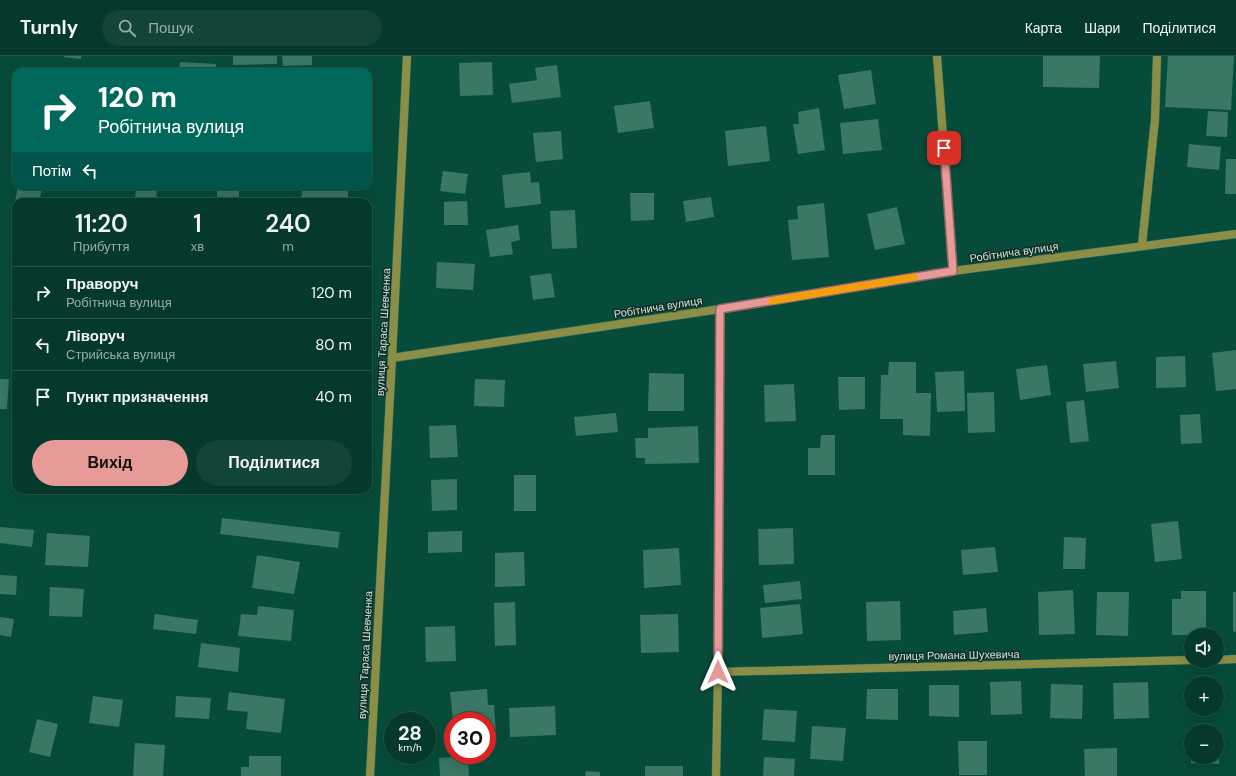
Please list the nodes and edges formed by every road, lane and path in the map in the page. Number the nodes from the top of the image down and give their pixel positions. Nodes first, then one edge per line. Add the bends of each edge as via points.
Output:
1 (407, 56) edge
2 (937, 56) edge
3 (1158, 56) edge
4 (1236, 234) edge
5 (1142, 245) junction
6 (953, 271) junction
7 (720, 309) junction
8 (392, 358) junction
9 (1236, 659) edge
10 (1184, 660) edge
11 (1224, 660) edge
12 (718, 672) junction
13 (370, 776) edge
14 (716, 776) edge

1 - 8 street, вулиця Тараса Шевченка
2 - 6 street
3 - 5 street via 1155,118
4 - 5 street, Робітнича вулиця
5 - 6 street, Робітнича вулиця
6 - 7 street, Робітнича вулиця
7 - 8 street, Робітнича вулиця
7 - 12 street
8 - 13 street, вулиця Тараса Шевченка
9 - 11 street
10 - 12 street, вулиця Романа Шухевича
12 - 14 street

